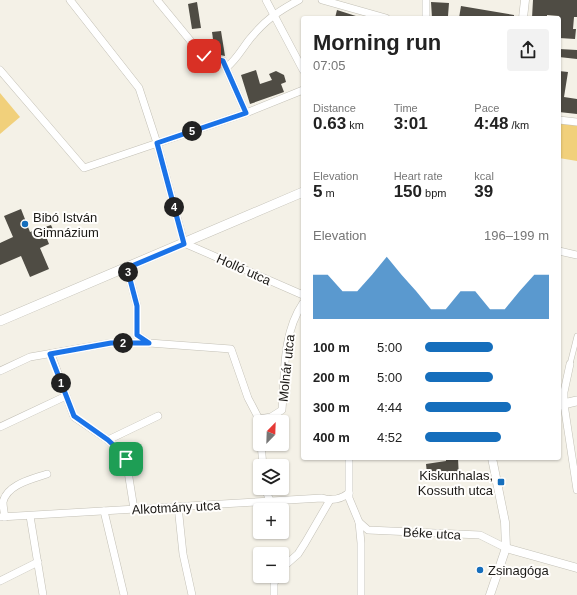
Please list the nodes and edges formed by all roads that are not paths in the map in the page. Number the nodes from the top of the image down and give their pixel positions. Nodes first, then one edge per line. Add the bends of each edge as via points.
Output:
1 (70, 0) edge
2 (157, 0) edge
3 (266, 0) edge
4 (300, 0) edge
5 (322, 0) edge
6 (426, 0) edge
7 (525, 0) edge
8 (273, 14) junction
9 (379, 16) edge
10 (426, 16) edge
11 (523, 16) edge
12 (301, 66) edge
13 (227, 67) junction
14 (0, 70) edge
15 (301, 91) edge
16 (246, 113) junction
17 (561, 120) edge
18 (577, 122) edge
19 (157, 143) junction
20 (301, 193) edge
21 (184, 244) junction
22 (561, 251) edge
23 (577, 255) edge
24 (127, 268) junction
25 (301, 294) edge
26 (301, 306) edge
27 (0, 321) edge
28 (577, 336) edge
29 (149, 343) junction
30 (50, 354) junction
31 (570, 364) joint
32 (0, 371) edge
33 (66, 396) junction
34 (577, 401) edge
35 (562, 405) edge
36 (257, 415) edge
37 (274, 415) edge
38 (158, 416) dead end
39 (0, 427) edge
40 (108, 440) junction
41 (349, 460) edge
42 (492, 460) edge
43 (47, 474) dead end
44 (577, 490) edge
45 (268, 495) edge
46 (349, 496) junction
47 (330, 500) junction
48 (270, 501) junction
49 (178, 506) junction
50 (134, 509) junction
51 (104, 511) junction
52 (30, 516) junction
53 (3, 517) edge
54 (358, 522) junction
55 (506, 548) junction
56 (38, 562) junction
57 (289, 562) edge
58 (577, 568) edge
59 (0, 581) edge
60 (274, 583) edge
61 (43, 595) edge
62 (124, 595) edge
63 (192, 595) edge
64 (274, 595) edge
65 (361, 595) edge
66 (490, 595) edge

1 - 19 street via 139,88
2 - 13 street via 204,56 223,61
3 - 8 street
4 - 8 street
5 - 9 street
6 - 10 street
7 - 11 street
8 - 12 street
8 - 13 street
13 - 16 street
14 - 19 street via 84,168
15 - 16 street
16 - 19 street
17 - 18 street
19 - 21 street
20 - 21 main road
21 - 24 main road
21 - 25 street, Holló utca
22 - 23 street
24 - 27 main road
24 - 29 street via 137,306 137,335
26 - 37 street, Molnár utca via 292,322 287,342 282,410
28 - 31 street
29 - 30 street via 111,343
29 - 36 street via 231,349 248,398
30 - 32 street via 30,357
30 - 33 street
31 - 35 street
33 - 39 street
33 - 40 street via 74,416
34 - 35 main road
35 - 44 street
38 - 40 street
40 - 50 street via 126,459
41 - 46 street
42 - 55 street via 505,522
43 - 53 street via 15,486 5,497
45 - 48 street
46 - 47 street, Alkotmány utca
46 - 54 street
47 - 48 street, Alkotmány utca via 322,498
47 - 57 street via 306,543
48 - 49 street, Alkotmány utca
49 - 50 street, Alkotmány utca
49 - 63 street
50 - 51 street, Alkotmány utca
51 - 52 street, Alkotmány utca
51 - 62 street
52 - 53 street, Alkotmány utca
52 - 56 street
54 - 55 street, Béke utca via 368,530 480,535
54 - 65 street
55 - 58 street
55 - 66 street
56 - 59 street
56 - 61 street
60 - 64 street

